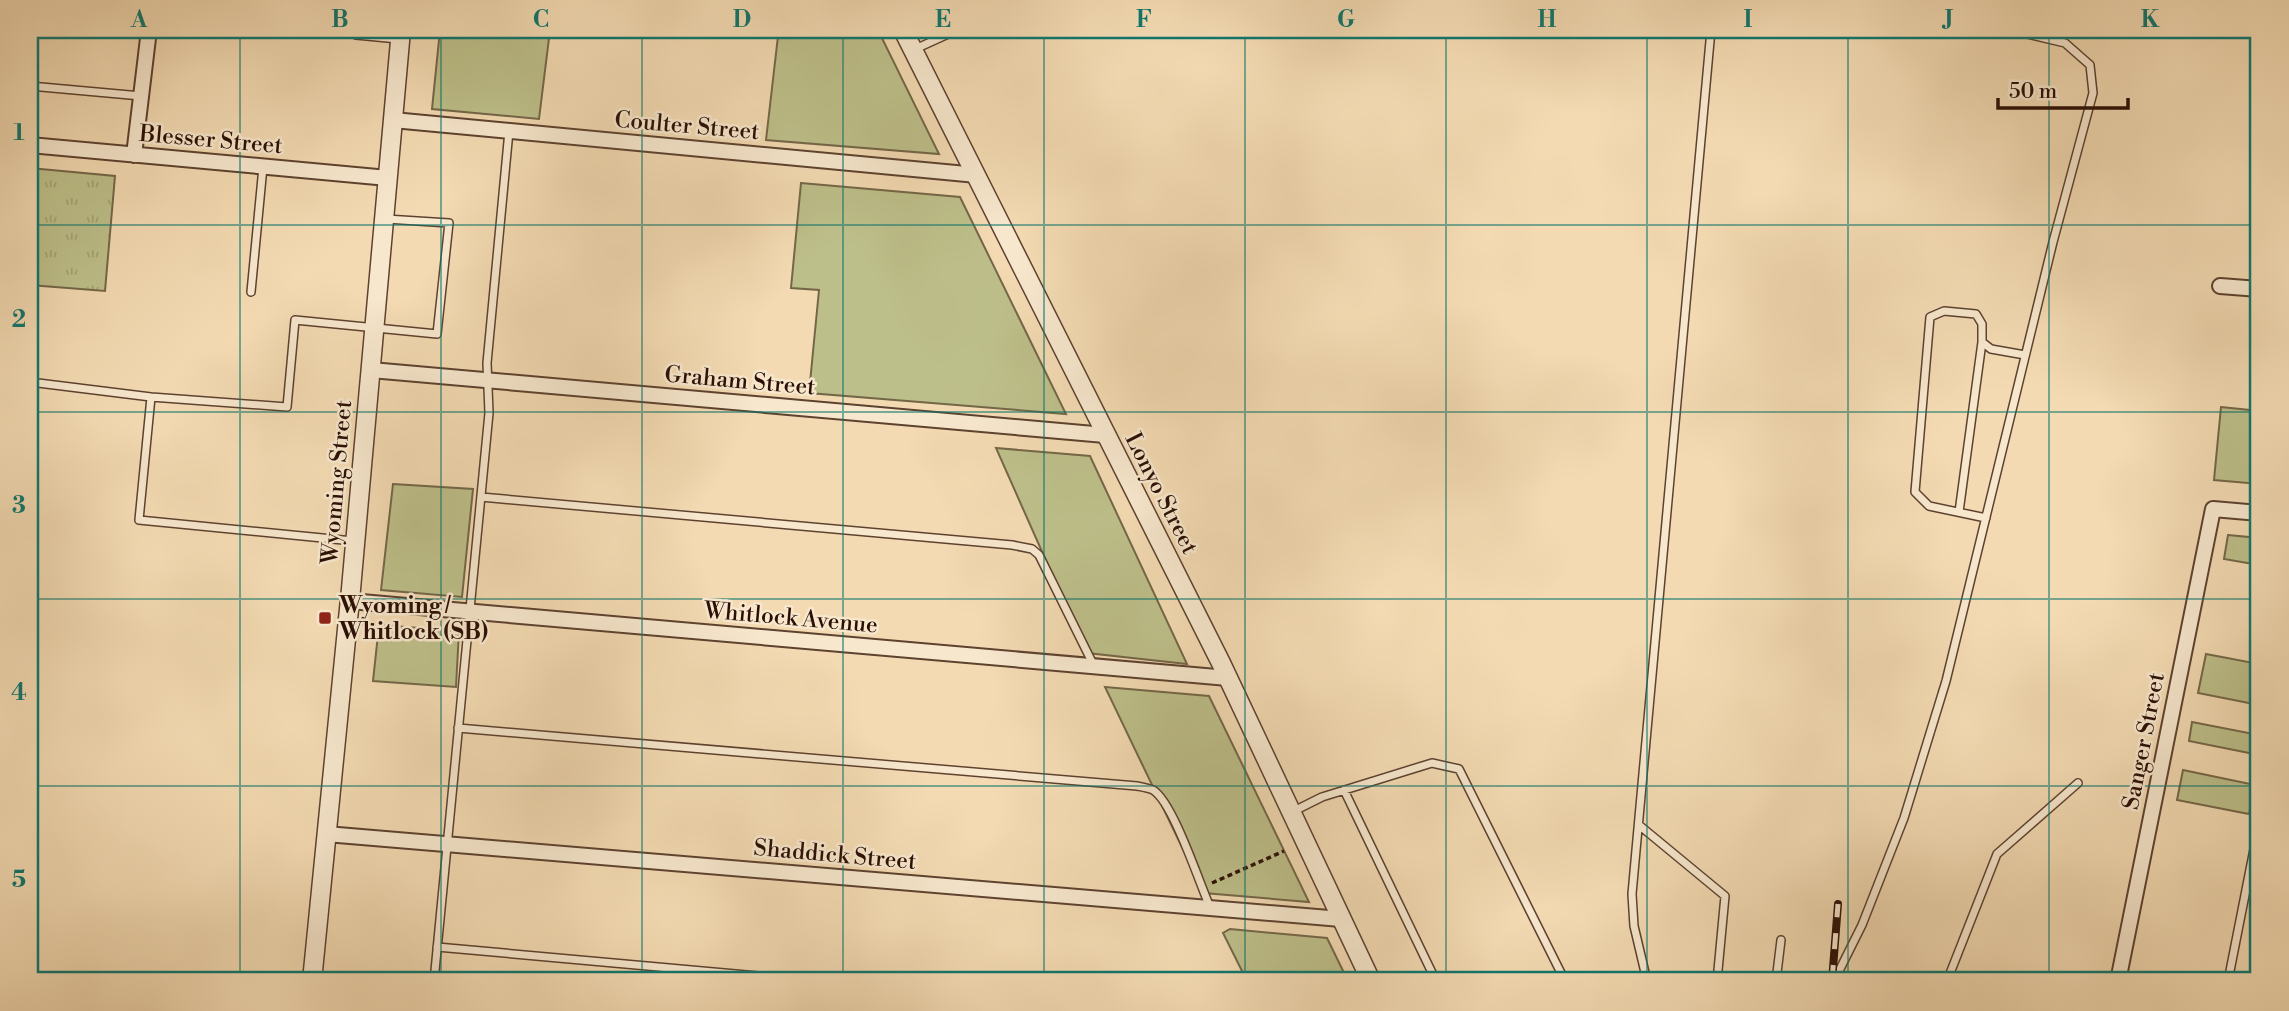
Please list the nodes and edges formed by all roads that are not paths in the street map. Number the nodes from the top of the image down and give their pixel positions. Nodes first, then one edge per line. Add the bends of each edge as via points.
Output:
1 (149, 30) edge
2 (348, 30) edge
3 (957, 30) edge
4 (1711, 30) edge
5 (2011, 30) edge
6 (401, 34) edge
7 (912, 37) edge
8 (30, 86) edge
9 (141, 96) junction
10 (393, 120) junction
11 (509, 131) junction
12 (30, 145) edge
13 (134, 155) junction
14 (263, 166) junction
15 (977, 175) junction
16 (388, 178) junction
17 (384, 219) junction
18 (2220, 286) dead end
19 (2259, 289) edge
20 (251, 292) dead end
21 (374, 328) junction
22 (1982, 342) junction
23 (2025, 355) junction
24 (371, 370) junction
25 (489, 380) junction
26 (30, 382) edge
27 (151, 397) junction
28 (1105, 435) junction
29 (481, 497) junction
30 (1959, 512) junction
31 (2259, 513) edge
32 (1986, 517) junction
33 (355, 541) junction
34 (350, 601) junction
35 (469, 612) junction
36 (1094, 666) junction
37 (1228, 678) junction
38 (458, 728) junction
39 (2078, 783) dead end
40 (1345, 790) junction
41 (1292, 813) junction
42 (2259, 824) edge
43 (1639, 825) junction
44 (326, 834) junction
45 (446, 845) junction
46 (1210, 908) junction
47 (1341, 919) junction
48 (1781, 940) dead end
49 (437, 947) junction
50 (312, 981) edge
51 (434, 981) edge
52 (813, 981) edge
53 (1371, 981) edge
54 (1436, 981) edge
55 (1565, 981) edge
56 (1647, 981) edge
57 (1717, 981) edge
58 (1776, 981) edge
59 (1833, 981) edge
60 (1947, 981) edge
61 (2118, 981) edge
62 (2228, 981) edge

1 - 9 street
2 - 6 lane via 356,35
3 - 7 lane
4 - 43 lane
5 - 23 lane via 2065,43 2090,65 2093,93
6 - 10 street, Wyoming Street
7 - 15 street, Lonyo Street
8 - 9 lane
9 - 13 street
10 - 11 street, Coulter Street
10 - 16 street, Wyoming Street
11 - 15 street, Coulter Street
11 - 25 lane
12 - 13 street, Blesser Street
13 - 14 street, Blesser Street
14 - 16 street, Blesser Street
14 - 20 lane
15 - 28 street, Lonyo Street
16 - 17 street, Wyoming Street
17 - 21 street, Wyoming Street
17 - 21 lane via 449,223 437,334
18 - 19 street
21 - 24 street, Wyoming Street
21 - 27 lane via 295,320 287,407
22 - 23 lane via 1991,349
22 - 30 lane
22 - 30 lane via 1982,324 1976,314 1944,312 1930,317 1915,492 1928,506
23 - 32 lane
24 - 25 street, Graham Street
24 - 33 street, Wyoming Street
25 - 28 street, Graham Street
25 - 29 lane
26 - 27 lane
27 - 33 lane via 139,520
28 - 37 street, Lonyo Street
29 - 35 lane
29 - 36 lane via 1032,549
30 - 32 lane
31 - 61 street, Sanger Street via 2213,509
32 - 59 lane via 1946,681 1903,818 1862,925
33 - 34 street, Wyoming Street
34 - 35 street, Whitlock Avenue
34 - 44 street, Wyoming Street
35 - 36 street, Whitlock Avenue
35 - 38 lane
36 - 37 street, Whitlock Avenue
37 - 41 street, Lonyo Street
38 - 45 lane
38 - 46 lane via 1137,786 1152,790 1173,817
39 - 60 lane via 1997,854
40 - 41 lane
40 - 54 lane
40 - 55 lane via 1432,764 1459,769
41 - 47 street, Lonyo Street
42 - 62 lane
43 - 56 lane via 1632,894
43 - 57 lane via 1725,896
44 - 45 street, Shaddick Street
44 - 50 street, Wyoming Street
45 - 46 street, Shaddick Street
45 - 49 lane
46 - 47 street, Shaddick Street
47 - 53 street, Lonyo Street
48 - 58 lane
49 - 51 lane
49 - 52 lane

